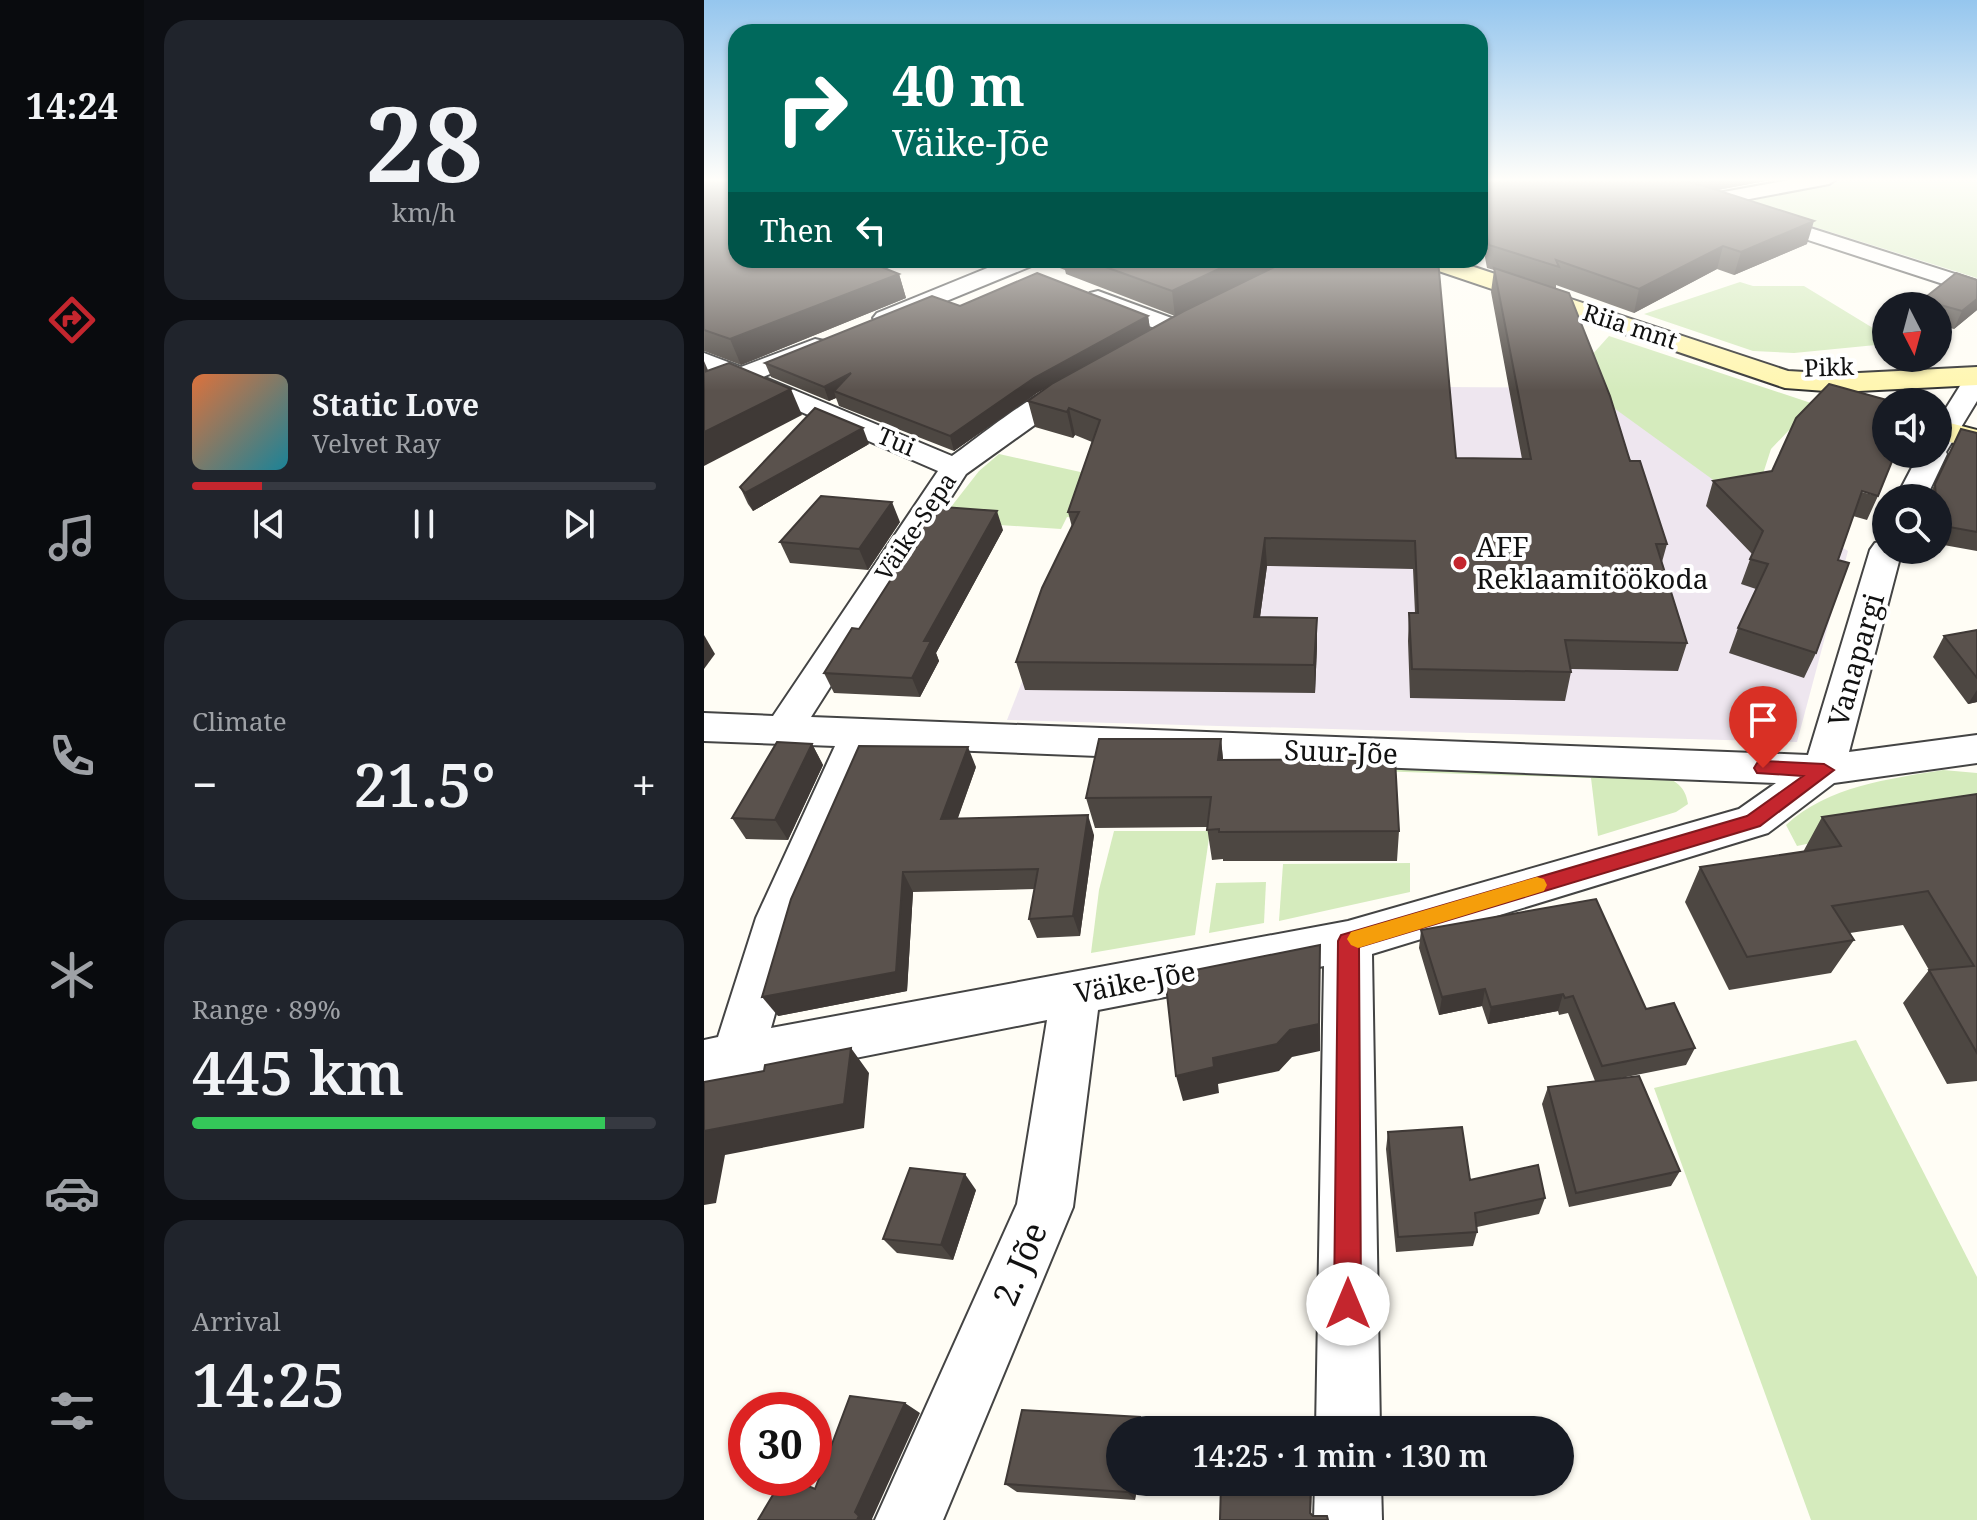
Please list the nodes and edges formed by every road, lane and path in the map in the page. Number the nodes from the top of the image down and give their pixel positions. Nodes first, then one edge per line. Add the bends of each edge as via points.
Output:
1 (1855, 249) edge
2 (1000, 268) edge
3 (1026, 268) edge
4 (1453, 268) edge
5 (1049, 279) edge
6 (1977, 288) edge
7 (1077, 290) edge
8 (1201, 316) edge
9 (860, 328) edge
10 (1176, 328) junction
11 (831, 340) edge
12 (1150, 343) edge
13 (1729, 360) junction
14 (704, 361) edge
15 (1977, 362) edge
16 (1099, 372) edge
17 (743, 376) junction
18 (1977, 376) edge
19 (1785, 379) junction
20 (704, 392) edge
21 (1872, 410) edge
22 (1952, 417) edge
23 (1952, 440) edge
24 (1977, 440) edge
25 (955, 468) junction
26 (1882, 564) edge
27 (704, 727) edge
28 (782, 732) junction
29 (860, 735) junction
30 (1977, 749) edge
31 (1824, 770) junction
32 (1348, 941) junction
33 (1076, 993) junction
34 (721, 1060) edge
35 (1348, 1416) edge
36 (1348, 1496) edge
37 (909, 1520) edge
38 (1348, 1520) edge

1 - 6 street
2 - 9 street
3 - 5 street
4 - 13 main road, Riia mnt
7 - 10 street
8 - 10 street
10 - 12 street
11 - 17 street
13 - 15 main road, Pikk via 1812,370
13 - 19 main road, Riia mnt
14 - 17 street, Tui
15 - 18 street via 1972,368
16 - 25 street, Väike-Sepa via 1048,401
17 - 20 street
17 - 25 street, Tui
18 - 19 main road, Pikk via 1839,383
18 - 22 street
19 - 21 main road via 1802,390
23 - 24 main road
25 - 28 street, Väike-Sepa
26 - 31 street, Vanapargi
27 - 28 street, Suur-Jõe
28 - 29 street, Suur-Jõe
29 - 31 street, Suur-Jõe
29 - 34 street
30 - 31 street, Suur-Jõe
31 - 32 street, Väike-Jõe via 1753,821
32 - 33 street, Väike-Jõe
32 - 35 street
33 - 34 street, Väike-Jõe
33 - 37 street, 2. Jõe via 1045,1207
36 - 38 street

